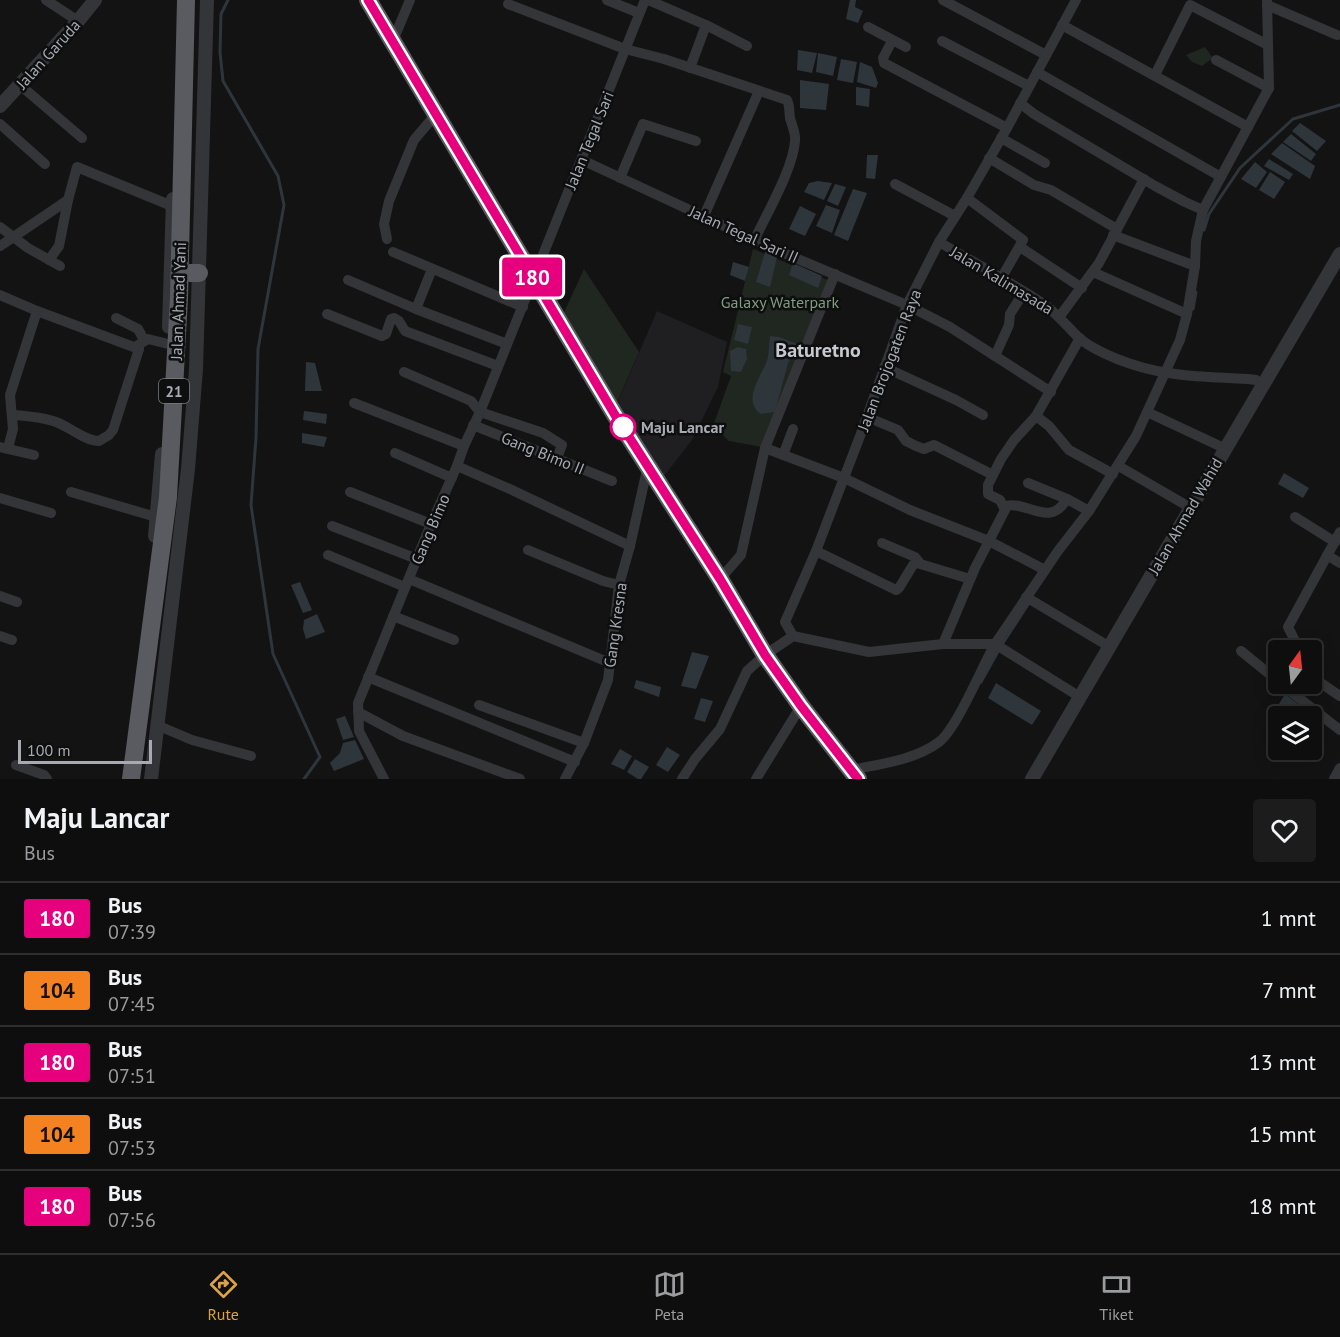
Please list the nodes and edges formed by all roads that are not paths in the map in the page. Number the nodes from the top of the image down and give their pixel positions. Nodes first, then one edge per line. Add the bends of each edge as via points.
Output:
1 (46, 0) edge
2 (95, 0) edge
3 (178, 0) edge
4 (186, 0) edge
5 (199, 0) edge
6 (207, 0) edge
7 (368, 0) edge
8 (410, 0) edge
9 (607, 0) edge
10 (646, 0) edge
11 (943, 0) edge
12 (1071, 2) edge
13 (1188, 2) edge
14 (1267, 3) edge
15 (508, 4) dead end
16 (639, 13) junction
17 (78, 21) junction
18 (706, 25) junction
19 (1062, 25) junction
20 (868, 27) dead end
21 (1337, 35) dead end
22 (892, 41) junction
23 (942, 41) dead end
24 (392, 43) junction
25 (1268, 45) junction
26 (747, 46) dead end
27 (906, 47) dead end
28 (625, 49) junction
29 (1046, 55) junction
30 (1216, 60) dead end
31 (690, 68) junction
32 (1037, 72) junction
33 (1155, 75) junction
34 (20, 85) junction
35 (1029, 86) junction
36 (1269, 88) junction
37 (759, 91) junction
38 (1020, 103) junction
39 (0, 106) edge
40 (436, 114) junction
41 (0, 124) edge
42 (1248, 127) junction
43 (1004, 133) junction
44 (82, 138) dead end
45 (696, 141) dead end
46 (989, 158) junction
47 (582, 160) junction
48 (1045, 163) dead end
49 (45, 164) dead end
50 (1221, 177) junction
51 (620, 178) junction
52 (1144, 179) junction
53 (895, 184) dead end
54 (967, 198) junction
55 (68, 200) junction
56 (172, 206) junction
57 (1203, 210) junction
58 (704, 216) junction
59 (956, 216) junction
60 (0, 227) edge
61 (1115, 232) junction
62 (11, 237) junction
63 (387, 239) dead end
64 (755, 239) junction
65 (939, 242) junction
66 (0, 246) edge
67 (1020, 247) junction
68 (393, 252) dead end
69 (1340, 254) edge
70 (50, 260) junction
71 (60, 266) dead end
72 (1195, 266) junction
73 (432, 268) junction
74 (1093, 272) junction
75 (194, 273) junction
76 (835, 274) junction
77 (1002, 277) junction
78 (533, 279) junction
79 (348, 280) dead end
80 (1082, 288) junction
81 (1024, 292) junction
82 (0, 295) edge
83 (907, 305) junction
84 (523, 307) junction
85 (416, 309) junction
86 (37, 311) junction
87 (327, 314) dead end
88 (1187, 314) junction
89 (1060, 316) junction
90 (116, 318) dead end
91 (1080, 338) junction
92 (168, 344) junction
93 (507, 344) junction
94 (142, 345) junction
95 (995, 356) junction
96 (498, 366) junction
97 (884, 367) junction
98 (404, 372) dead end
99 (1168, 374) junction
100 (1262, 385) junction
101 (1051, 392) junction
102 (5, 393) edge
103 (354, 402) dead end
104 (170, 409) junction
105 (480, 412) junction
106 (1150, 413) junction
107 (13, 415) junction
108 (983, 415) dead end
109 (1036, 416) junction
110 (867, 417) junction
111 (473, 425) junction
112 (793, 429) dead end
113 (464, 446) junction
114 (4, 448) edge
115 (765, 448) junction
116 (1224, 448) junction
117 (394, 453) dead end
118 (34, 455) dead end
119 (783, 455) junction
120 (557, 458) junction
121 (648, 465) junction
122 (457, 466) junction
123 (1117, 471) junction
124 (993, 475) junction
125 (452, 478) junction
126 (844, 478) junction
127 (612, 481) dead end
128 (1028, 483) dead end
129 (71, 492) dead end
130 (350, 492) dead end
131 (0, 498) edge
132 (1067, 499) junction
133 (1005, 506) junction
134 (1191, 508) junction
135 (1089, 511) junction
136 (51, 513) dead end
137 (156, 517) junction
138 (1295, 517) dead end
139 (431, 524) junction
140 (332, 526) dead end
141 (1337, 537) edge
142 (989, 542) junction
143 (882, 543) dead end
144 (630, 546) junction
145 (528, 550) dead end
146 (816, 552) junction
147 (328, 555) dead end
148 (1327, 555) junction
149 (417, 559) junction
150 (920, 562) junction
151 (1340, 563) edge
152 (1045, 570) junction
153 (720, 579) junction
154 (970, 579) junction
155 (407, 583) junction
156 (619, 585) junction
157 (0, 596) edge
158 (1030, 599) junction
159 (17, 602) dead end
160 (393, 616) junction
161 (0, 636) edge
162 (793, 636) junction
163 (12, 640) dead end
164 (454, 640) dead end
165 (1294, 640) edge
166 (943, 644) junction
167 (998, 647) junction
168 (1110, 647) junction
169 (1240, 651) dead end
170 (765, 655) junction
171 (610, 663) junction
172 (1268, 673) edge
173 (368, 676) junction
174 (1322, 684) edge
175 (1294, 694) edge
176 (1340, 696) edge
177 (1080, 697) junction
178 (479, 705) dead end
179 (801, 706) junction
180 (358, 712) junction
181 (159, 726) junction
182 (1340, 730) edge
183 (584, 743) junction
184 (251, 756) dead end
185 (575, 762) junction
186 (16, 765) dead end
187 (1340, 768) edge
188 (856, 777) edge
189 (47, 779) edge
190 (122, 779) edge
191 (131, 779) edge
192 (142, 779) edge
193 (151, 779) edge
194 (384, 779) edge
195 (520, 779) edge
196 (565, 779) edge
197 (682, 779) edge
198 (756, 779) edge
199 (1032, 779) edge
200 (1334, 779) edge

1 - 17 street
2 - 17 street, Jalan Garuda
3 - 56 street
4 - 104 highway, Jalan Ahmad Yani / 21 via 179,298
5 - 75 highway, Jalan Ahmad Yani / 21
6 - 75 street
7 - 24 highway
8 - 24 street
9 - 16 street
10 - 16 street, Jalan Tegal Sari
10 - 18 street
11 - 29 street
12 - 19 street, Jalan Brojogaten Raya
13 - 25 street
13 - 33 street
14 - 21 street
14 - 25 street
15 - 28 street
16 - 28 street, Jalan Tegal Sari
17 - 34 street, Jalan Garuda
18 - 26 street
18 - 31 street
19 - 29 street, Jalan Brojogaten Raya
19 - 33 street
20 - 22 street
22 - 27 street
22 - 43 street via 884,63
23 - 35 street
24 - 40 highway
25 - 36 street
28 - 31 street
28 - 47 street, Jalan Tegal Sari
29 - 32 street, Jalan Brojogaten Raya
30 - 36 street
31 - 37 street
32 - 35 street, Jalan Brojogaten Raya
32 - 50 street
33 - 42 street
34 - 39 street, Jalan Garuda
34 - 44 street
35 - 38 street, Jalan Brojogaten Raya
36 - 42 street
37 - 58 street
37 - 64 street via 789,103 795,142
38 - 43 street, Jalan Brojogaten Raya
38 - 52 street
40 - 63 street via 414,140 389,201 384,224
40 - 78 highway
41 - 49 street
42 - 50 street
43 - 46 street, Jalan Brojogaten Raya
43 - 48 street
45 - 51 street via 643,124
46 - 54 street, Jalan Brojogaten Raya
46 - 61 street via 1034,185 1051,189
47 - 51 street, Jalan Tegal Sari II
47 - 78 street, Jalan Tegal Sari
50 - 57 street
51 - 58 street, Jalan Tegal Sari II
52 - 57 street
52 - 61 street
53 - 59 street
54 - 59 street, Jalan Brojogaten Raya
54 - 67 street via 1022,239
55 - 56 street via 77,166
55 - 62 street
55 - 70 street via 59,246
56 - 92 street
57 - 72 street
58 - 64 street, Jalan Tegal Sari II
59 - 65 street, Jalan Brojogaten Raya
60 - 62 street
61 - 72 street
61 - 74 street
62 - 66 street
62 - 70 street
64 - 76 street, Jalan Tegal Sari II
65 - 77 street, Jalan Kalimasada
65 - 83 street, Jalan Brojogaten Raya
67 - 77 street
67 - 80 street
68 - 73 street
69 - 100 street, Jalan Ahmad Wahid
70 - 71 street
72 - 88 street
73 - 84 street
73 - 85 street
74 - 80 street
74 - 88 street
75 - 181 street via 196,369
75 - 192 highway, Jalan Ahmad Yani / 21 via 180,469
76 - 83 street, Jalan Tegal Sari II
76 - 115 street
77 - 81 street, Jalan Kalimasada
78 - 84 street, Gang Bimo
78 - 121 highway
79 - 85 street
80 - 89 street
81 - 89 street, Jalan Kalimasada
81 - 95 street via 1010,314
82 - 86 street
83 - 95 street, Jalan Tegal Sari II
83 - 97 street, Jalan Brojogaten Raya
84 - 93 street, Gang Bimo
85 - 93 street
86 - 94 street
86 - 102 street
87 - 96 street via 382,336 394,318 405,331
88 - 99 street
89 - 91 street, Jalan Kalimasada
90 - 94 street via 138,329
91 - 99 street, Jalan Kalimasada via 1129,363
91 - 101 street
92 - 94 street via 153,340
92 - 104 street
93 - 96 street, Gang Bimo
94 - 107 street via 113,430 103,440 96,442 55,422
95 - 101 street, Jalan Tegal Sari II
96 - 105 street, Gang Bimo
97 - 108 street
97 - 110 street, Jalan Brojogaten Raya
98 - 105 street via 471,401
99 - 100 street, Jalan Kalimasada via 1248,379
99 - 106 street
100 - 116 street, Jalan Ahmad Wahid
101 - 109 street
102 - 107 street
103 - 113 street
104 - 137 street
104 - 191 highway, Jalan Ahmad Yani / 21 via 168,497
105 - 111 street, Gang Bimo
105 - 120 street via 556,440 562,445
106 - 116 street
106 - 123 street
107 - 114 street via 13,429
109 - 123 street via 1070,450
109 - 124 street via 1014,440
110 - 124 street via 898,430 916,446 934,445
110 - 126 street, Jalan Brojogaten Raya
111 - 113 street, Gang Bimo
111 - 120 street, Gang Bimo II
112 - 119 street
113 - 122 street, Gang Bimo
114 - 118 street
115 - 119 street
115 - 153 street via 741,555
116 - 134 street, Jalan Ahmad Wahid
117 - 125 street
119 - 126 street
120 - 127 street, Gang Bimo II
121 - 144 street, Gang Kresna
121 - 153 highway
122 - 125 street, Gang Bimo
122 - 144 street
123 - 134 street
123 - 135 street
124 - 133 street via 986,490
125 - 139 street, Gang Bimo
126 - 142 street
126 - 146 street, Jalan Brojogaten Raya
128 - 132 street
129 - 137 street
130 - 139 street
131 - 136 street
132 - 133 street via 1062,508 1051,513
132 - 135 street
133 - 142 street
134 - 168 street, Jalan Ahmad Wahid
135 - 152 street
137 - 190 street
138 - 141 street
139 - 149 street, Gang Bimo
140 - 149 street
141 - 148 street
142 - 152 street
142 - 154 street
143 - 150 street
144 - 156 street, Gang Kresna
145 - 156 street
146 - 150 street via 896,590 913,565
146 - 162 street, Jalan Brojogaten Raya via 785,622
147 - 155 street
148 - 151 street
148 - 165 street via 1288,627
149 - 155 street, Gang Bimo
150 - 154 street
152 - 158 street
153 - 170 highway
154 - 166 street
155 - 160 street, Gang Bimo
155 - 171 street
156 - 171 street, Gang Kresna
157 - 159 street
158 - 167 street
158 - 168 street
160 - 164 street
160 - 173 street, Gang Bimo
161 - 163 street
162 - 166 street via 869,652
162 - 170 street
166 - 167 street
167 - 177 street
167 - 188 street via 941,740 926,750
168 - 177 street, Jalan Ahmad Wahid
169 - 172 street
170 - 179 highway
170 - 197 street via 747,671 720,729
171 - 183 street, Gang Kresna via 608,680
173 - 180 street, Gang Bimo
173 - 185 street
174 - 176 street
175 - 182 street
177 - 199 street, Jalan Ahmad Wahid
178 - 183 street
179 - 188 highway
179 - 198 street
180 - 194 street, Gang Bimo via 359,731
180 - 195 street via 403,736
181 - 184 street via 192,740
181 - 193 street
183 - 185 street, Gang Kresna
185 - 196 street, Gang Kresna
186 - 189 street
187 - 200 street

